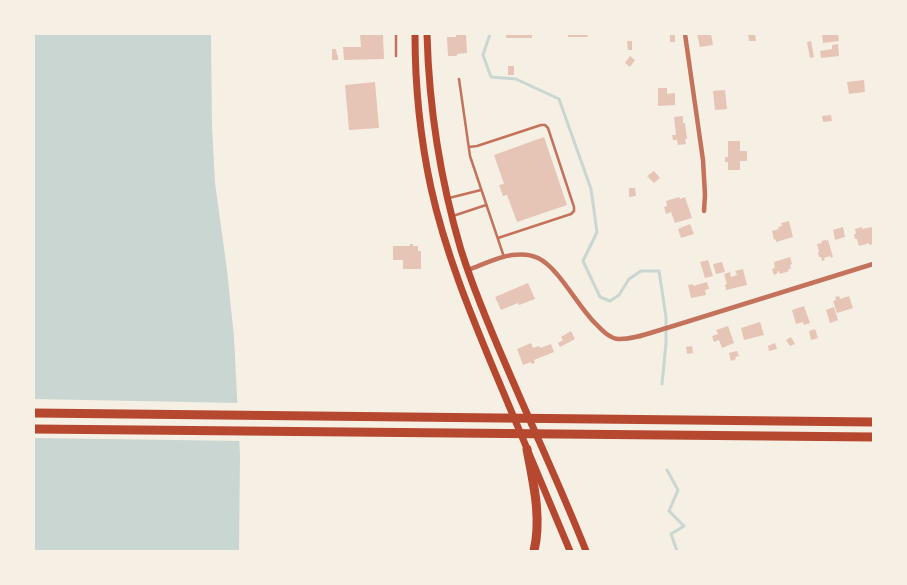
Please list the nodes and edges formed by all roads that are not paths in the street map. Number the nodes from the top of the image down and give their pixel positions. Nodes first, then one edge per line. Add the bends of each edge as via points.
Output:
1 (396, 34) edge
2 (415, 34) edge
3 (427, 34) edge
4 (686, 34) edge
5 (396, 56) dead end
6 (459, 79) dead end
7 (469, 147) junction
8 (481, 190) junction
9 (447, 199) junction
10 (487, 205) junction
11 (704, 211) dead end
12 (452, 217) junction
13 (498, 238) junction
14 (504, 257) junction
15 (873, 264) edge
16 (468, 270) junction
17 (456, 274) junction
18 (34, 413) edge
19 (873, 422) edge
20 (34, 429) edge
21 (873, 437) edge
22 (527, 448) junction
23 (534, 551) edge
24 (570, 551) edge
25 (586, 551) edge

1 - 5 lane
2 - 17 main road via 422,142 437,212
3 - 9 main road via 432,110
4 - 11 street via 703,160
6 - 7 lane
7 - 8 lane
7 - 13 lane via 546,125 574,207 571,214
8 - 9 lane
8 - 10 lane
9 - 12 main road
10 - 12 lane
10 - 13 lane
12 - 16 main road
13 - 14 lane
14 - 15 street via 526,255 544,262 592,320 610,336 620,339 670,327
14 - 16 street
16 - 17 lane
16 - 25 main road
17 - 22 main road
18 - 19 highway
20 - 21 highway
22 - 23 highway via 537,510
22 - 24 main road

